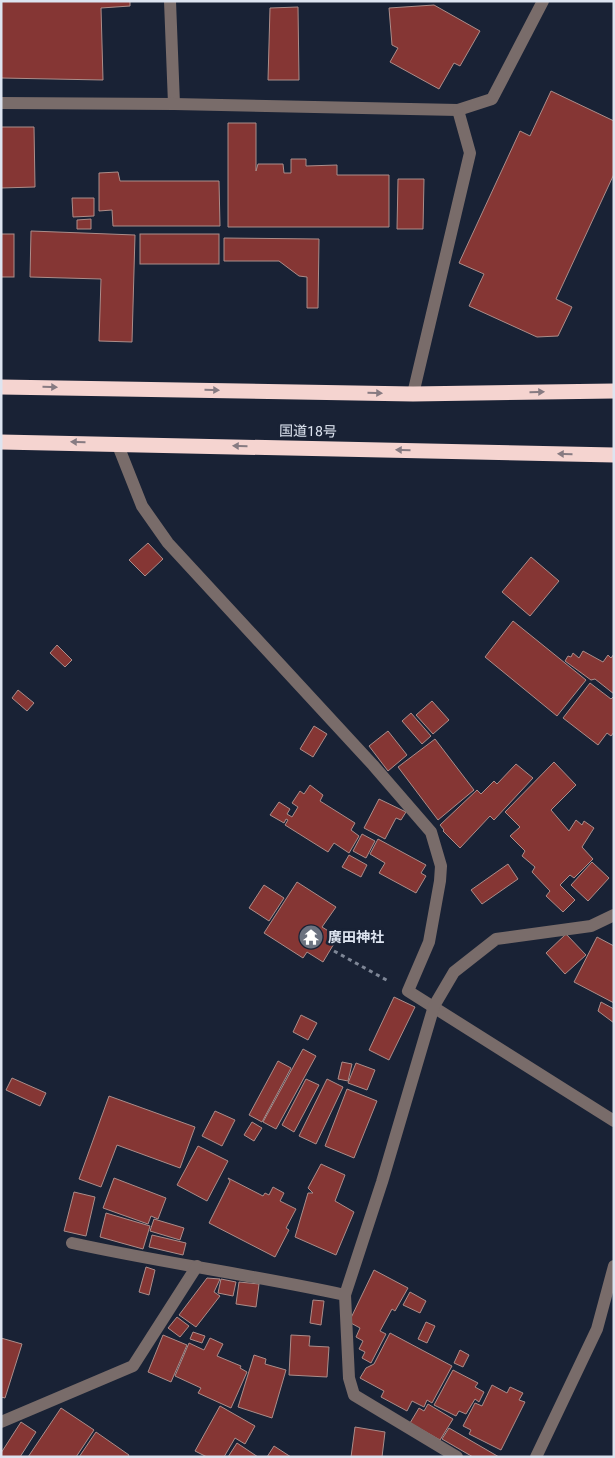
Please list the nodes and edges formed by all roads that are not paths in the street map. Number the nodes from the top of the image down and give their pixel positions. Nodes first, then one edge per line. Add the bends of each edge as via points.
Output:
1 (170, 1) edge
2 (544, 1) edge
3 (1, 103) edge
4 (174, 104) junction
5 (458, 110) junction
6 (1, 387) edge
7 (614, 391) edge
8 (413, 394) junction
9 (1, 442) edge
10 (117, 443) junction
11 (614, 456) edge
12 (614, 915) edge
13 (434, 1006) junction
14 (614, 1121) edge
15 (72, 1243) dead end
16 (197, 1266) junction
17 (614, 1266) edge
18 (345, 1295) junction
19 (1, 1422) edge
20 (457, 1457) edge
21 (536, 1457) edge

1 - 4 street
2 - 5 street via 492,99
3 - 4 street
4 - 5 street
5 - 8 street via 470,153
6 -> 8 highway
8 -> 7 highway
10 -> 9 highway, 国道18号
11 -> 10 highway, 国道18号
10 - 13 street via 142,506 168,543 431,832 441,866 440,881 429,942 408,991
12 - 13 street via 591,926 496,939 454,972
13 - 14 street
13 - 18 street
15 - 16 street via 134,1257
16 - 18 street
16 - 19 street via 133,1366
17 - 21 street via 597,1328
18 - 20 street via 348,1378 354,1395

